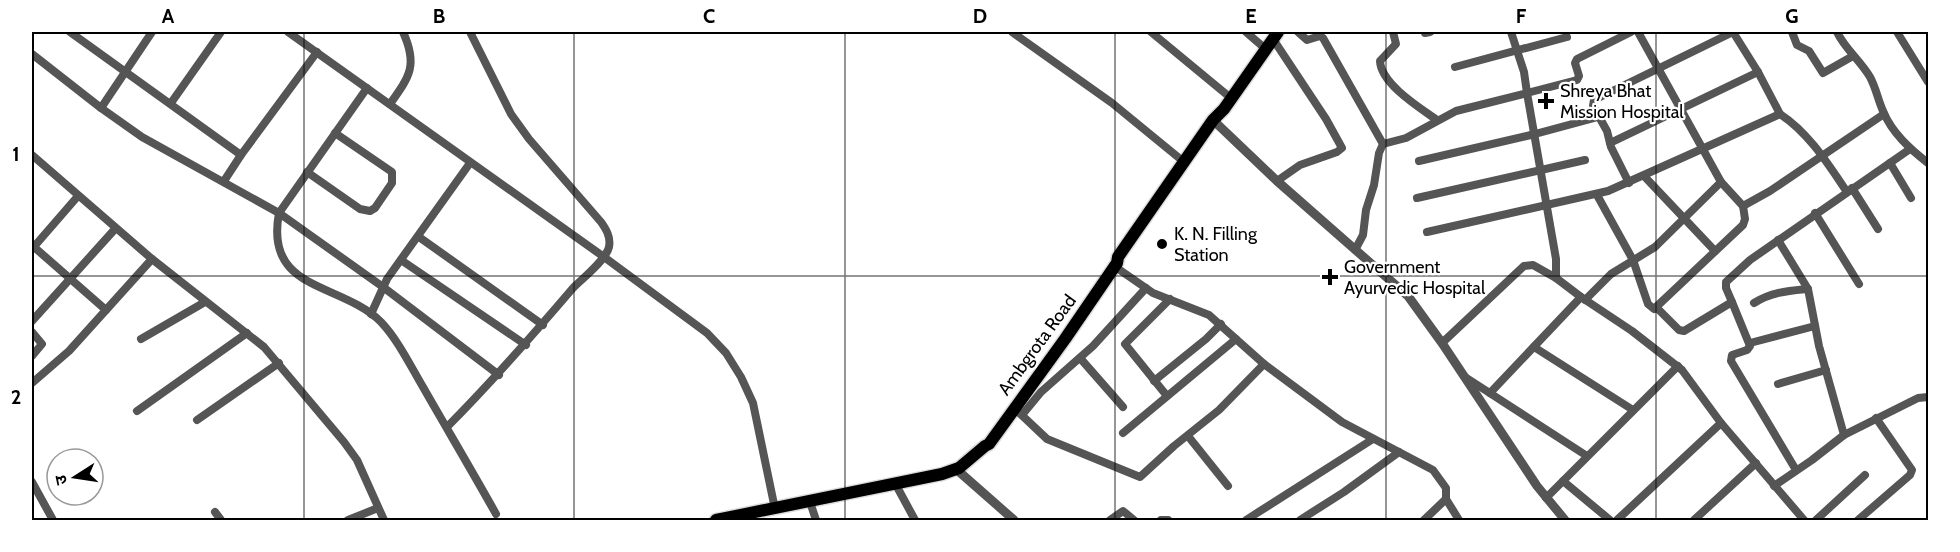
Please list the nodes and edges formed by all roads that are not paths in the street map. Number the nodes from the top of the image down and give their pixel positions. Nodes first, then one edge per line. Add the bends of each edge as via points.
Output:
1 (70, 32) edge
2 (152, 32) edge
3 (221, 32) edge
4 (288, 32) edge
5 (404, 32) edge
6 (470, 32) edge
7 (1012, 32) edge
8 (1151, 32) edge
9 (1246, 32) edge
10 (1298, 32) edge
11 (1393, 32) edge
12 (1511, 32) edge
13 (1631, 32) edge
14 (1638, 32) edge
15 (1733, 32) edge
16 (1792, 32) edge
17 (1837, 32) edge
18 (1897, 32) edge
19 (1271, 37) edge
20 (1567, 37) dead end
21 (1517, 49) junction
22 (317, 52) junction
23 (32, 54) edge
24 (1853, 56) junction
25 (1455, 67) dead end
26 (1658, 68) junction
27 (125, 71) junction
28 (1758, 72) junction
29 (1929, 82) edge
30 (367, 88) junction
31 (1527, 93) junction
32 (1226, 94) junction
33 (171, 104) junction
34 (390, 104) junction
35 (101, 108) junction
36 (1681, 109) junction
37 (1780, 114) junction
38 (1884, 114) junction
39 (1216, 117) junction
40 (1598, 117) junction
41 (1437, 120) junction
42 (335, 133) junction
43 (1535, 134) junction
44 (1610, 143) junction
45 (1383, 144) junction
46 (1910, 149) junction
47 (1702, 150) junction
48 (1821, 154) junction
49 (241, 155) junction
50 (33, 160) edge
51 (1585, 160) dead end
52 (1419, 161) dead end
53 (1184, 162) junction
54 (470, 163) junction
55 (1890, 163) junction
56 (1929, 163) edge
57 (1541, 170) junction
58 (307, 172) junction
59 (1644, 176) junction
60 (224, 181) junction
61 (1277, 181) junction
62 (1721, 182) junction
63 (1629, 183) junction
64 (1850, 190) junction
65 (1597, 195) junction
66 (78, 196) junction
67 (1417, 198) dead end
68 (1911, 198) dead end
69 (1547, 204) junction
70 (1743, 206) junction
71 (279, 213) junction
72 (1815, 213) junction
73 (1684, 218) junction
74 (115, 229) junction
75 (1878, 229) dead end
76 (1427, 232) dead end
77 (419, 237) junction
78 (1778, 240) junction
79 (33, 248) edge
80 (1355, 250) junction
81 (1715, 251) junction
82 (604, 257) junction
83 (152, 259) junction
84 (401, 260) junction
85 (1633, 260) junction
86 (1115, 263) junction
87 (1556, 278) junction
88 (70, 279) junction
89 (1859, 284) dead end
90 (383, 287) junction
91 (1146, 288) junction
92 (1808, 289) junction
93 (1170, 299) junction
94 (1583, 299) junction
95 (206, 302) junction
96 (1732, 302) junction
97 (1754, 303) dead end
98 (1657, 308) junction
99 (106, 310) junction
100 (371, 314) junction
101 (32, 321) edge
102 (1221, 324) junction
103 (543, 325) junction
104 (1815, 326) junction
105 (32, 332) edge
106 (247, 333) junction
107 (141, 339) dead end
108 (1236, 339) junction
109 (1442, 343) junction
110 (1750, 343) junction
111 (526, 345) junction
112 (1534, 346) junction
113 (32, 356) edge
114 (1080, 358) junction
115 (279, 363) junction
116 (1264, 363) junction
117 (1678, 366) junction
118 (1826, 370) junction
119 (499, 375) junction
120 (1463, 375) junction
121 (1154, 381) junction
122 (32, 383) edge
123 (1778, 384) dead end
124 (1490, 393) junction
125 (1167, 396) junction
126 (1929, 397) edge
127 (1123, 406) dead end
128 (1633, 410) junction
129 (137, 411) dead end
130 (1018, 411) junction
131 (1876, 418) junction
132 (197, 420) dead end
133 (1721, 423) junction
134 (447, 428) junction
135 (1123, 433) dead end
136 (1844, 435) junction
137 (1188, 436) junction
138 (1373, 439) junction
139 (985, 446) junction
140 (1400, 452) junction
141 (1587, 456) junction
142 (1756, 463) junction
143 (956, 469) junction
144 (1796, 470) junction
145 (1865, 476) dead end
146 (1563, 481) junction
147 (33, 482) edge
148 (896, 485) junction
149 (1228, 486) dead end
150 (1774, 486) junction
151 (1546, 498) junction
152 (1446, 499) junction
153 (810, 502) junction
154 (378, 508) junction
155 (776, 509) junction
156 (215, 512) dead end
157 (496, 514) dead end
158 (53, 520) edge
159 (221, 520) edge
160 (348, 520) edge
161 (384, 520) edge
162 (716, 520) edge
163 (816, 520) edge
164 (915, 520) edge
165 (1014, 520) edge
166 (1110, 520) edge
167 (1134, 520) edge
168 (1161, 520) edge
169 (1168, 520) edge
170 (1246, 520) edge
171 (1300, 520) edge
172 (1424, 520) edge
173 (1459, 520) edge
174 (1566, 520) edge
175 (1610, 520) edge
176 (1617, 520) edge
177 (1694, 520) edge
178 (1804, 520) edge
179 (1816, 520) edge
180 (1858, 520) edge

1 - 27 street
2 - 27 street
3 - 33 street
4 - 22 street
5 - 34 street via 410,47 411,71
6 - 82 street via 510,114 607,231 609,248
7 - 53 street via 1112,103
8 - 32 street
9 - 19 street
10 - 45 street via 1307,40 1323,38
11 - 41 street via 1396,44 1380,61 1380,68 1407,99
12 - 21 street
13 - 31 street via 1577,59 1577,80
14 - 26 street
15 - 26 street
15 - 28 street
16 - 24 street via 1797,45 1809,51 1823,74
17 - 24 street
18 - 29 street
19 - 32 main road
19 - 39 main road, Ambgrota Road
19 - 61 street via 1342,148 1300,165
20 - 21 street
21 - 25 street
21 - 31 street
22 - 30 street
22 - 49 street
23 - 35 street
24 - 38 street via 1869,75
26 - 36 street
26 - 40 street via 1596,98 1592,103
27 - 33 street
27 - 35 street
28 - 36 street
28 - 37 street
30 - 34 street
30 - 42 street
31 - 41 street via 1456,111
31 - 43 street
32 - 39 main road
33 - 49 street
34 - 54 street
35 - 60 street via 169,153
36 - 44 street
36 - 47 street
37 - 47 street
37 - 48 street
38 - 46 street
38 - 48 street
39 - 53 main road, Ambgrota Road
39 - 61 street
40 - 43 street
40 - 44 street
41 - 45 street via 1406,138
42 - 58 street
42 - 58 street via 392,172 392,183 375,208 360,209
43 - 52 street
43 - 57 street
44 - 63 street
45 - 80 street via 1363,235
46 - 55 street
46 - 56 street
47 - 59 street
47 - 62 street
48 - 64 street
48 - 70 street
49 - 60 street
50 - 66 street
51 - 57 street
53 - 86 main road, Ambgrota Road
54 - 77 street
54 - 82 street
55 - 64 street
55 - 68 street
57 - 67 street
57 - 69 street
58 - 71 street
59 - 63 street
59 - 73 street
60 - 71 street
61 - 80 street
62 - 70 street
62 - 73 street
63 - 65 street
64 - 72 street
64 - 75 street
65 - 69 street
65 - 85 street
66 - 74 street
66 - 79 street
69 - 76 street
69 - 87 street
70 - 81 street via 1744,222
71 - 90 street
71 - 100 street via 277,243 289,268
72 - 78 street
72 - 89 street
73 - 81 street
73 - 85 street via 1654,247
74 - 83 street
74 - 88 street
77 - 84 street
77 - 103 street
78 - 92 street
78 - 96 street via 1726,282
79 - 88 street
80 - 109 street via 1408,296
81 - 98 street
82 - 103 street
82 - 155 street via 706,333 726,353 753,403
83 - 95 street
83 - 99 street
84 - 90 street
84 - 111 street
85 - 94 street
85 - 98 street via 1648,304
86 - 91 street
86 - 130 main road, Ambgrota Road
86 - 139 main road via 1113,260 1007,406
87 - 94 street
87 - 109 street via 1533,265 1524,266
88 - 99 street
88 - 101 street
90 - 100 street
90 - 119 street
91 - 93 street
91 - 114 street
92 - 97 street via 1777,292
92 - 104 street
93 - 102 street via 1203,311
93 - 121 street via 1125,344
94 - 112 street
94 - 117 street
95 - 106 street
95 - 107 street
96 - 98 street via 1684,331
96 - 110 street
99 - 122 street via 69,351
100 - 134 street via 390,334
102 - 108 street
102 - 121 street
103 - 111 street
104 - 110 street
104 - 118 street
105 - 113 street via 42,344
106 - 115 street
106 - 129 street
108 - 116 street
108 - 125 street
109 - 120 street
110 - 144 street via 1747,350 1732,355 1731,362
111 - 119 street
112 - 124 street
112 - 128 street
114 - 127 street
114 - 130 street
115 - 132 street
115 - 154 street via 357,460
116 - 137 street
116 - 138 street via 1342,422
117 - 128 street
117 - 133 street
118 - 123 street
118 - 136 street
119 - 134 street
120 - 124 street
120 - 151 street
121 - 125 street
124 - 141 street
125 - 135 street
126 - 131 street via 1918,398
128 - 141 street
130 - 137 street via 1047,438 1138,477
130 - 139 main road, Ambgrota Road
131 - 136 street
131 - 180 street via 1912,470
133 - 142 street
133 - 176 street
134 - 157 street
136 - 144 street
137 - 149 street
138 - 140 street
138 - 170 street
139 - 143 main road, Ambgrota Road
140 - 152 street via 1437,474 1446,488
140 - 171 street
141 - 146 street
142 - 150 street
142 - 177 street
143 - 148 main road, Ambgrota Road
143 - 165 street
144 - 150 street
145 - 179 street
146 - 151 street
146 - 175 street
147 - 158 street
148 - 153 main road, Ambgrota Road
148 - 164 street
150 - 178 street
151 - 174 street
152 - 172 street
152 - 173 street
153 - 155 main road, Ambgrota Road
153 - 163 street
154 - 160 street
154 - 161 street
155 - 162 main road, Ambgrota Road
156 - 159 street
166 - 167 street via 1123,511
168 - 169 street

